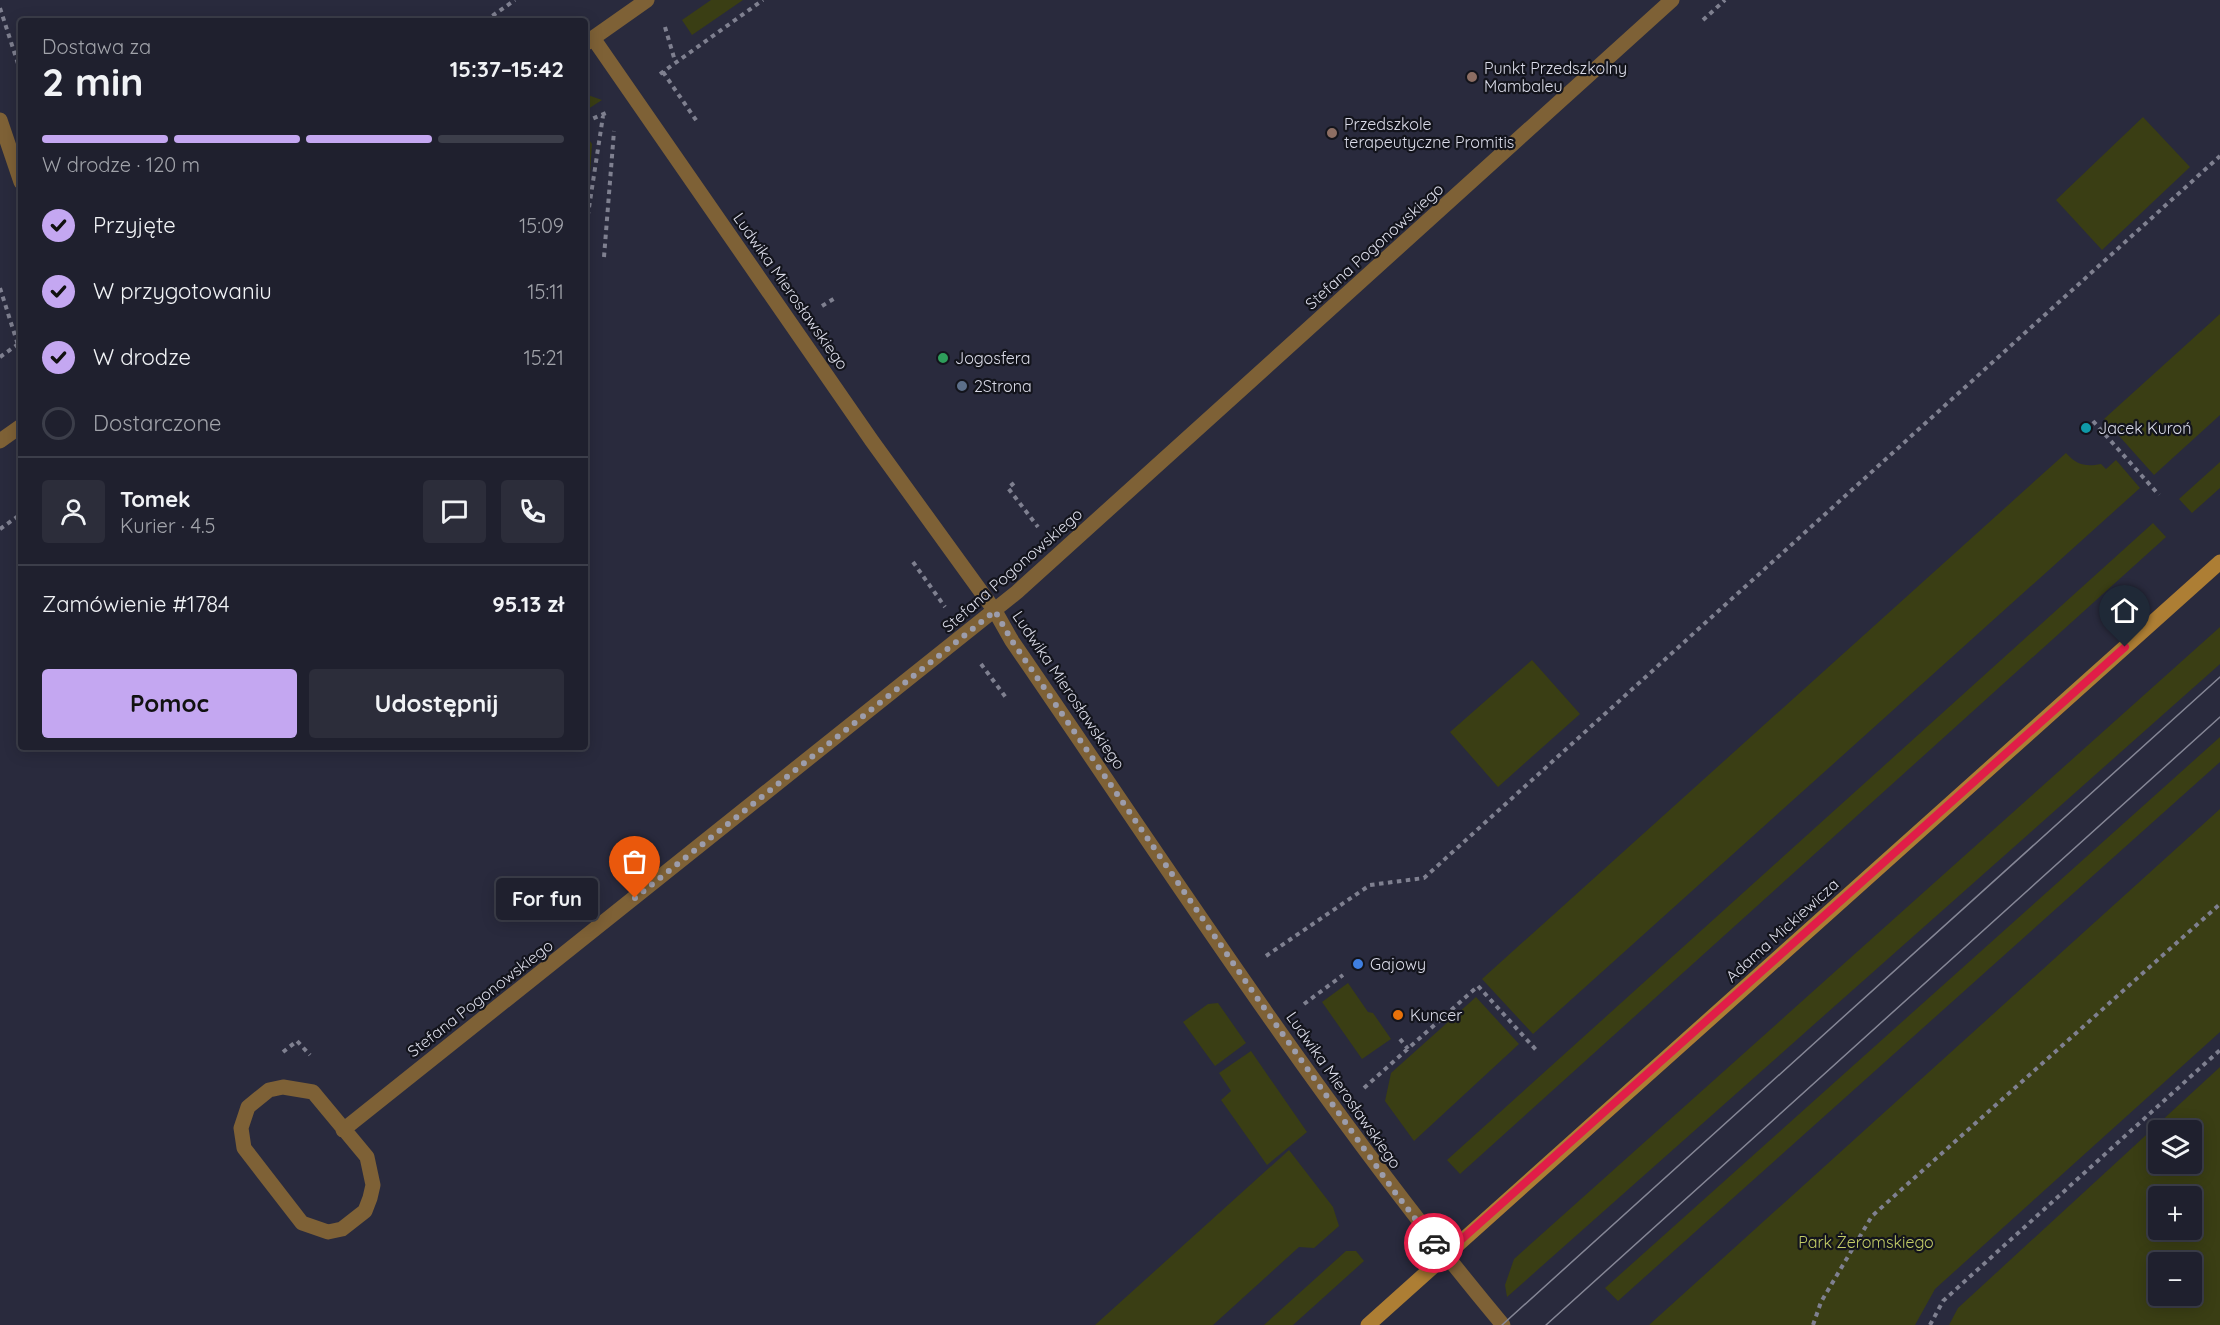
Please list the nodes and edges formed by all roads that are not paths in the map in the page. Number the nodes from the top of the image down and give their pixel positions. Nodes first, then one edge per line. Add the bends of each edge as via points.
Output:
1 (647, 0) edge
2 (1672, 0) edge
3 (589, 41) edge
4 (0, 120) edge
5 (18, 173) edge
6 (18, 428) edge
7 (0, 441) edge
8 (2220, 562) edge
9 (995, 611) junction
10 (343, 1130) junction
11 (1444, 1255) junction
12 (1368, 1325) edge
13 (1503, 1325) edge

1 - 3 street
2 - 9 street, Stefana Pogonowskiego
3 - 9 street, Ludwika Mierosławskiego via 633,94
4 - 5 street
6 - 7 street
8 - 11 main road, Adama Mickiewicza
9 - 10 street, Stefana Pogonowskiego
9 - 11 street, Ludwika Mierosławskiego via 1255,995
10 - 10 street via 313,1092 283,1087 269,1090 248,1107 241,1128 244,1148 292,1213 302,1223 328,1232 342,1229 365,1211 373,1185 367,1157
11 - 12 main road, Adama Mickiewicza
11 - 13 street, Ludwika Mierosławskiego

